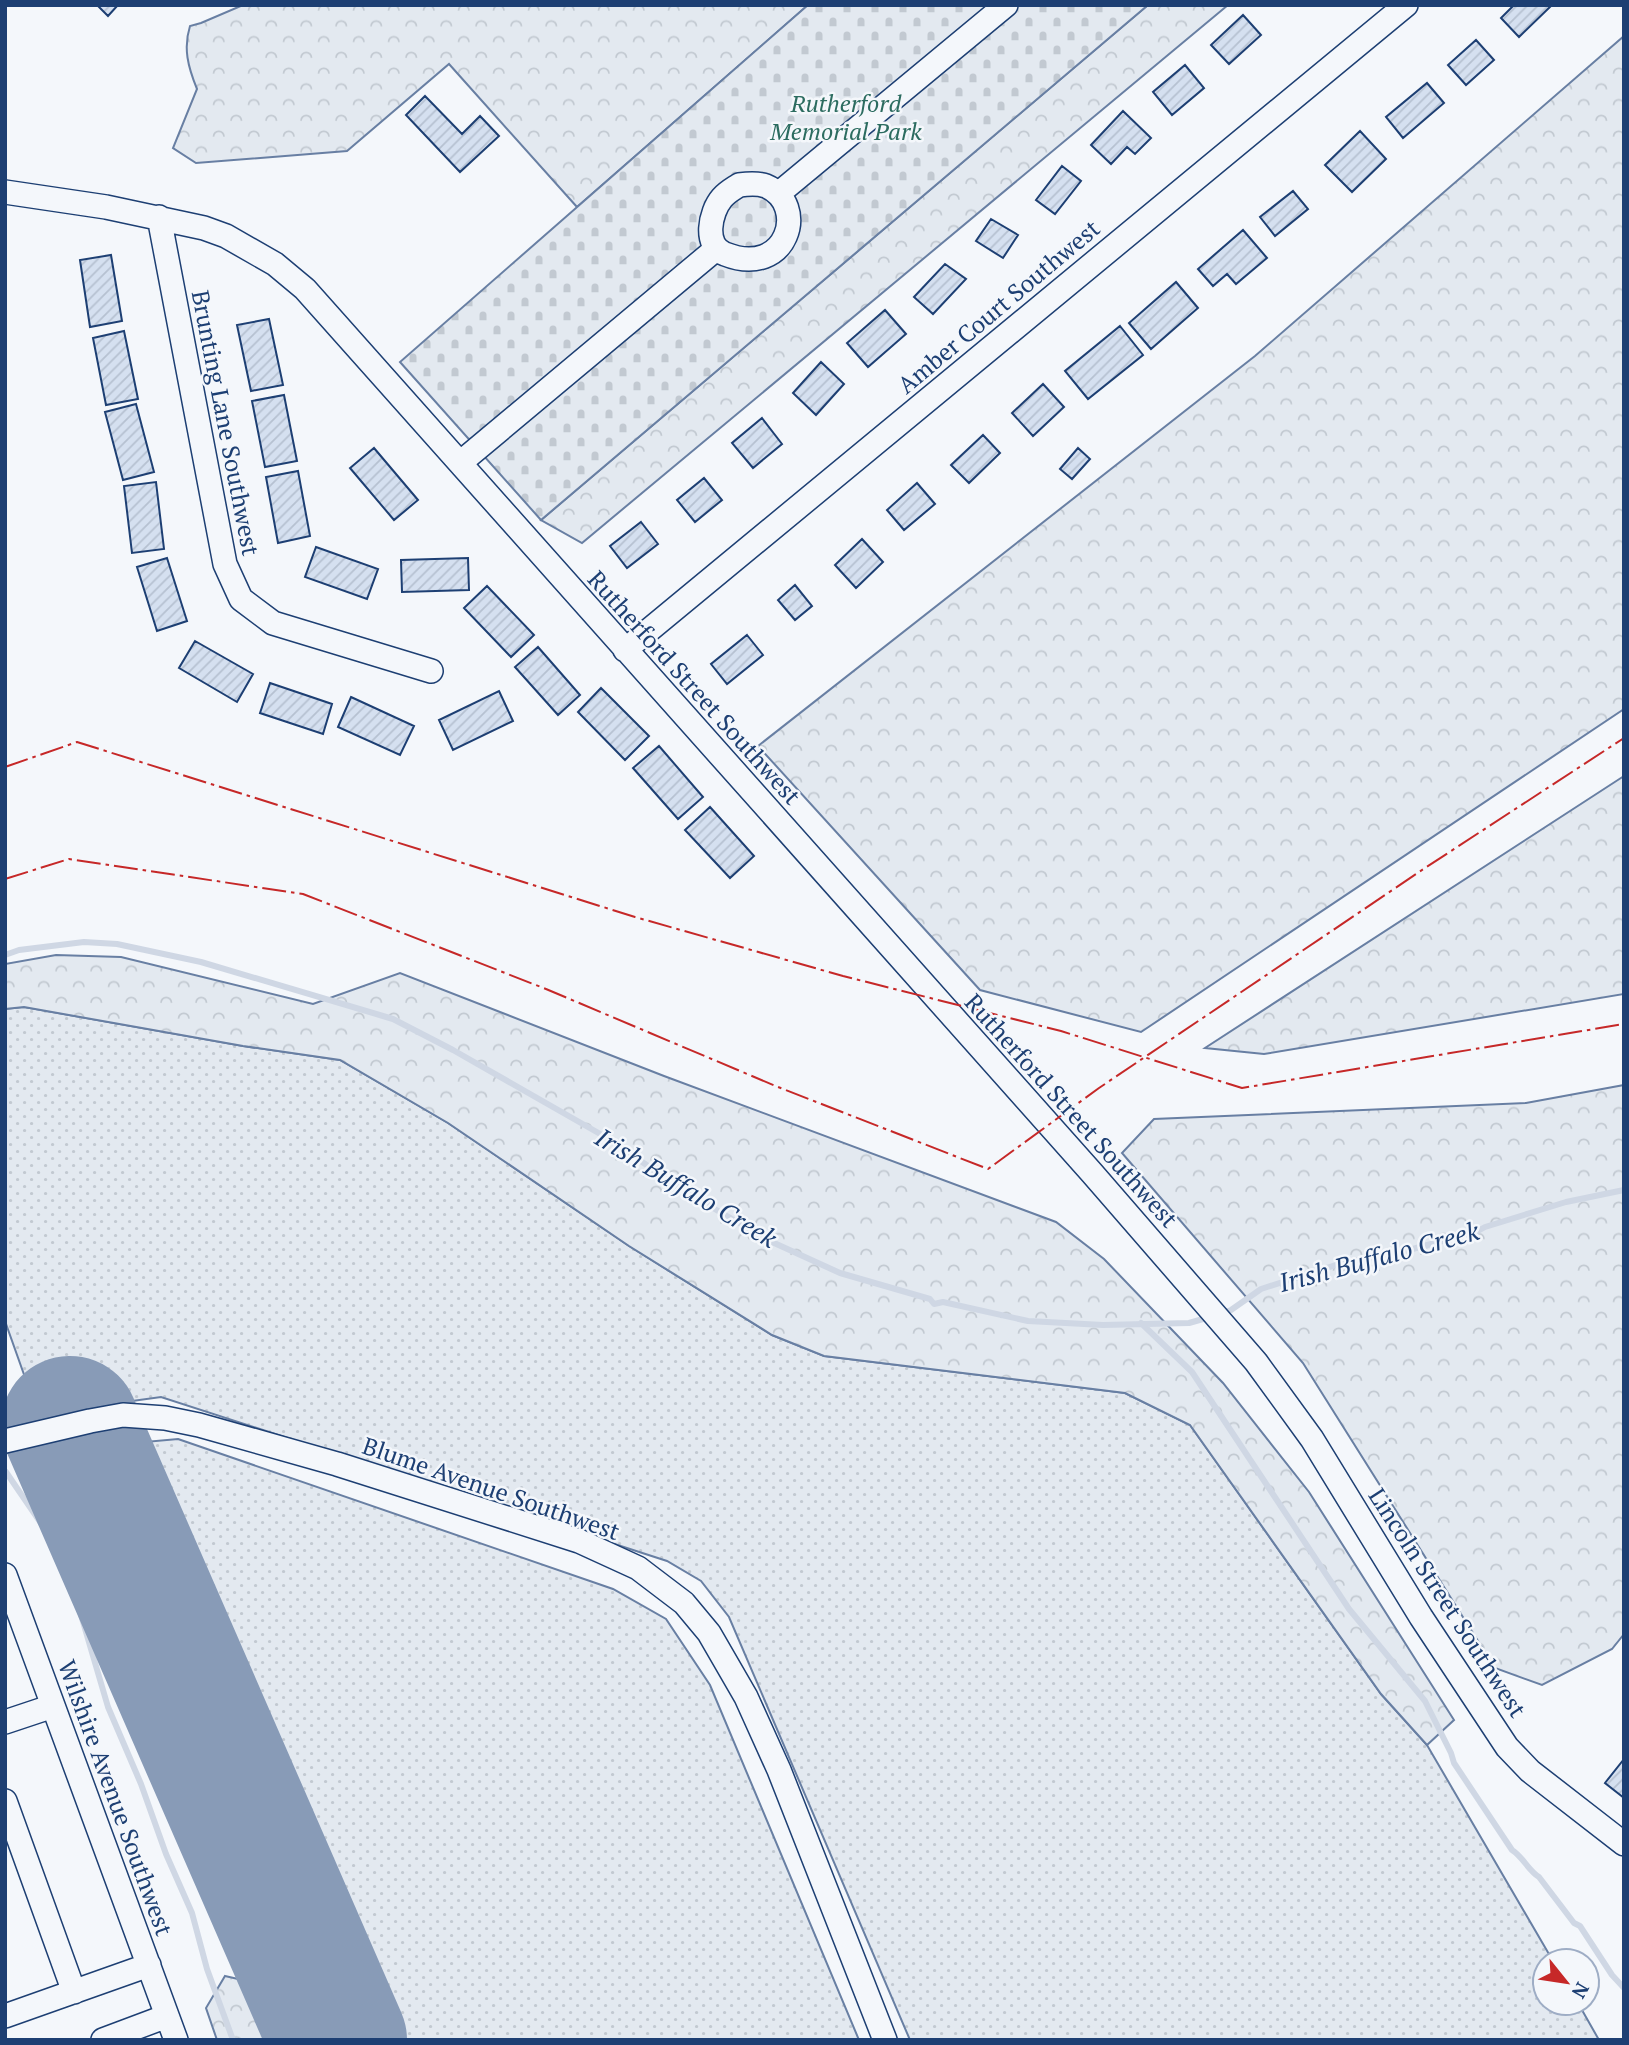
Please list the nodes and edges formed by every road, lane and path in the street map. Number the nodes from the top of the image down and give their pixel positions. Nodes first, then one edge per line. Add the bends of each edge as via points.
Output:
1 (1006, 5) edge
2 (1406, 5) edge
3 (5, 192) edge
4 (778, 194) junction
5 (159, 217) junction
6 (716, 249) junction
7 (460, 463) junction
8 (625, 650) junction
9 (431, 671) dead end
10 (1256, 1362) joint
11 (5, 1441) edge
12 (5, 1575) edge
13 (54, 1706) junction
14 (5, 1722) edge
15 (5, 1801) edge
16 (1624, 1844) edge
17 (149, 1965) junction
18 (74, 1992) junction
19 (5, 2016) edge
20 (167, 2016) junction
21 (103, 2040) edge
22 (176, 2040) edge
23 (885, 2040) edge

1 - 4 street
2 - 8 street, Amber Court Southwest
3 - 5 street, Rutherford Street Southwest
4 - 6 street via 765,185 750,184 728,192 710,224
4 - 6 street via 785,202 789,224 771,255 745,260
5 - 7 street, Rutherford Street Southwest via 226,236 275,264 305,289
5 - 9 street, Brunting Lane Southwest via 225,564 241,599 273,623
6 - 7 street
7 - 8 street, Rutherford Street Southwest
8 - 10 street, Rutherford Street Southwest
10 - 16 street, Lincoln Street Southwest via 1312,1439 1507,1746 1530,1771
11 - 23 street, Blume Avenue Southwest via 123,1415 199,1425 566,1537 638,1568 684,1603 709,1633 746,1697
12 - 13 street, Wilshire Avenue Southwest
13 - 14 street
13 - 17 street, Wilshire Avenue Southwest
15 - 18 street
17 - 18 street
17 - 20 street, Wilshire Avenue Southwest
18 - 19 street
20 - 21 street
20 - 22 street, Wilshire Avenue Southwest

